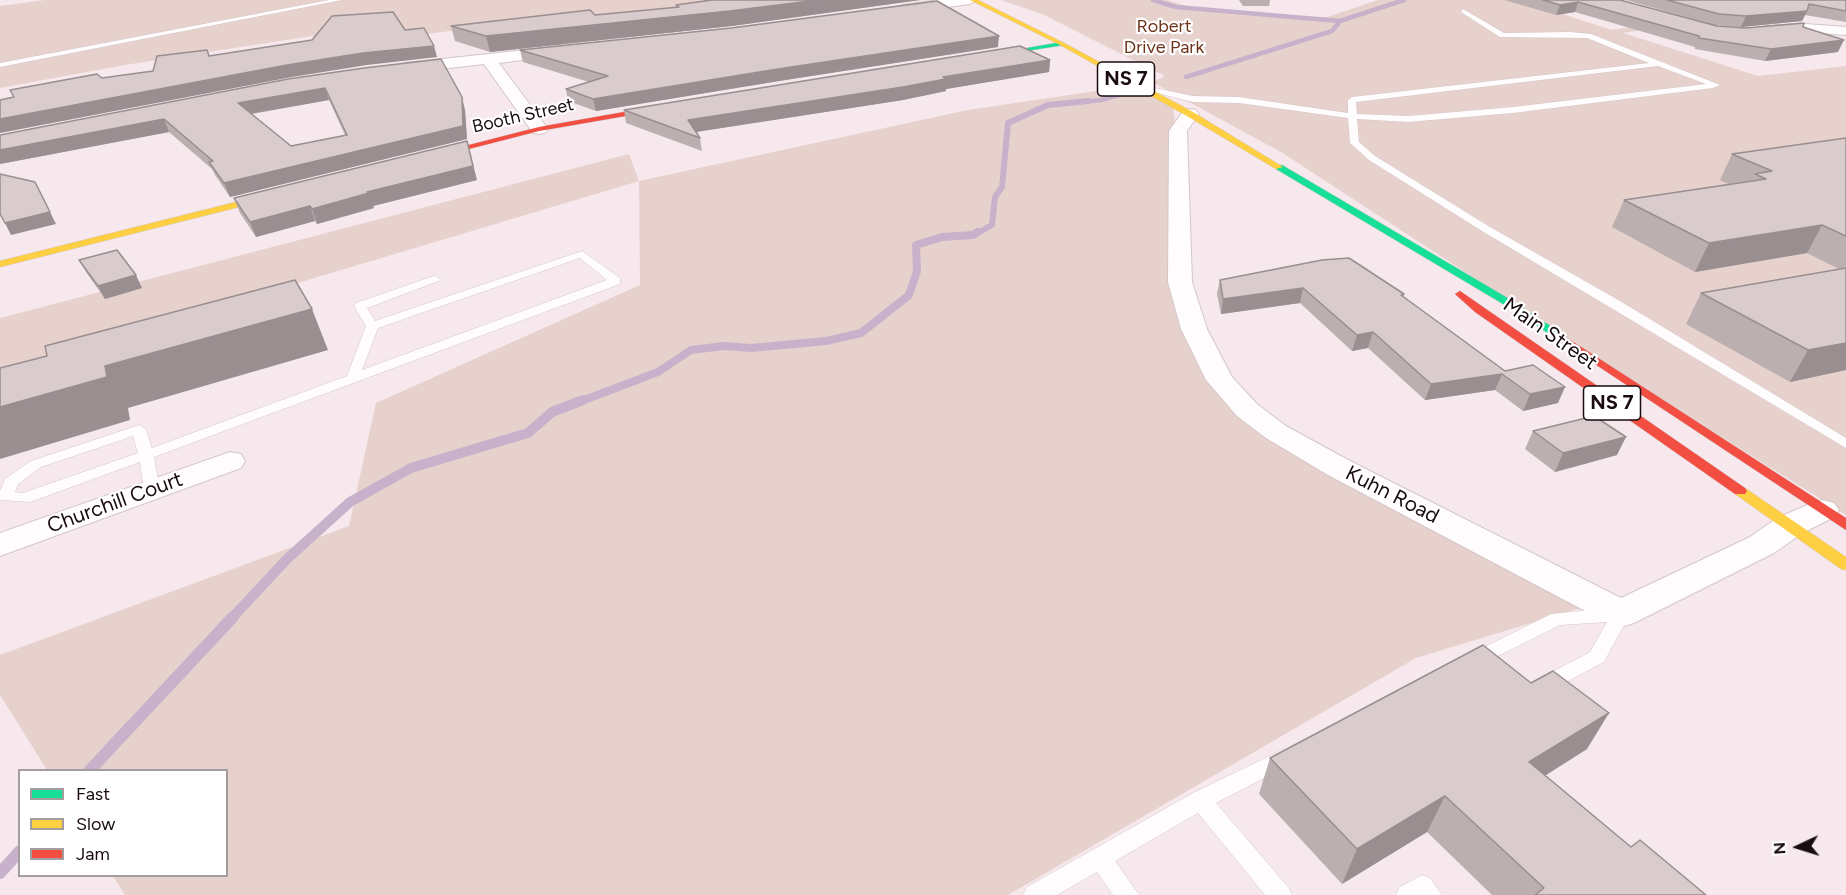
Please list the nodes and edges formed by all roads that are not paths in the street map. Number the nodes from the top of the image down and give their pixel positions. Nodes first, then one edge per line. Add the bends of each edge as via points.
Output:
1 (339, 0) edge
2 (972, 0) edge
3 (1464, 11) dead end
4 (885, 12) edge
5 (1846, 31) edge
6 (1747, 33) edge
7 (1062, 44) junction
8 (581, 49) edge
9 (488, 59) junction
10 (967, 59) edge
11 (1659, 64) junction
12 (0, 65) edge
13 (387, 70) edge
14 (1143, 88) junction
15 (1227, 100) junction
16 (685, 103) edge
17 (1190, 114) junction
18 (1353, 116) junction
19 (540, 129) junction
20 (413, 160) edge
21 (298, 189) edge
22 (1385, 231) junction
23 (0, 264) edge
24 (435, 280) dead end
25 (372, 326) junction
26 (353, 377) junction
27 (1846, 444) edge
28 (146, 454) junction
29 (230, 461) dead end
30 (152, 490) junction
31 (1835, 518) edge
32 (1789, 526) junction
33 (0, 545) edge
34 (1846, 565) edge
35 (1621, 614) junction
36 (1453, 672) edge
37 (1524, 695) edge
38 (1306, 747) edge
39 (1201, 800) junction
40 (1100, 858) junction
41 (1035, 895) edge
42 (1127, 895) edge
43 (1280, 895) edge
44 (1408, 895) edge
45 (1430, 895) edge

1 - 12 lane
2 - 4 street
2 - 7 main road, Main Street / NS 7
3 - 11 lane via 1503,35 1588,36
5 - 6 street via 1794,27
7 - 10 main road
7 - 14 main road, Main Street / NS 7
8 - 9 street
9 - 13 street
9 - 19 street
11 - 18 lane via 1352,100
11 - 18 lane via 1716,85 1435,118
14 - 15 lane via 1182,98
14 - 17 main road, Main Street / NS 7
15 - 17 lane
15 - 18 lane
16 - 19 main road, Booth Street
17 - 22 main road, Main Street / NS 7
17 - 35 street, Kuhn Road via 1178,131 1180,282 1194,329 1220,380 1247,410 1276,432
18 - 27 lane via 1355,143 1372,158
19 - 20 main road, Booth Street
21 - 23 main road
22 - 31 main road, Main Street / NS 7 via 1507,302
22 - 32 main road, Main Street / NS 7 via 1479,310
24 - 25 lane via 360,306
25 - 26 lane
25 - 26 lane via 582,254 616,281
26 - 28 lane
28 - 28 lane via 139,429 36,464 11,482 6,498 24,498
28 - 30 lane
29 - 30 street, Churchill Court
30 - 33 street, Churchill Court
31 - 32 street
32 - 34 main road, Main Street / NS 7
32 - 35 street via 1762,545
35 - 36 lane via 1557,619
35 - 37 lane via 1597,657
38 - 39 lane
39 - 40 lane
39 - 43 lane
40 - 41 lane
40 - 42 lane
44 - 45 lane via 1422,886

